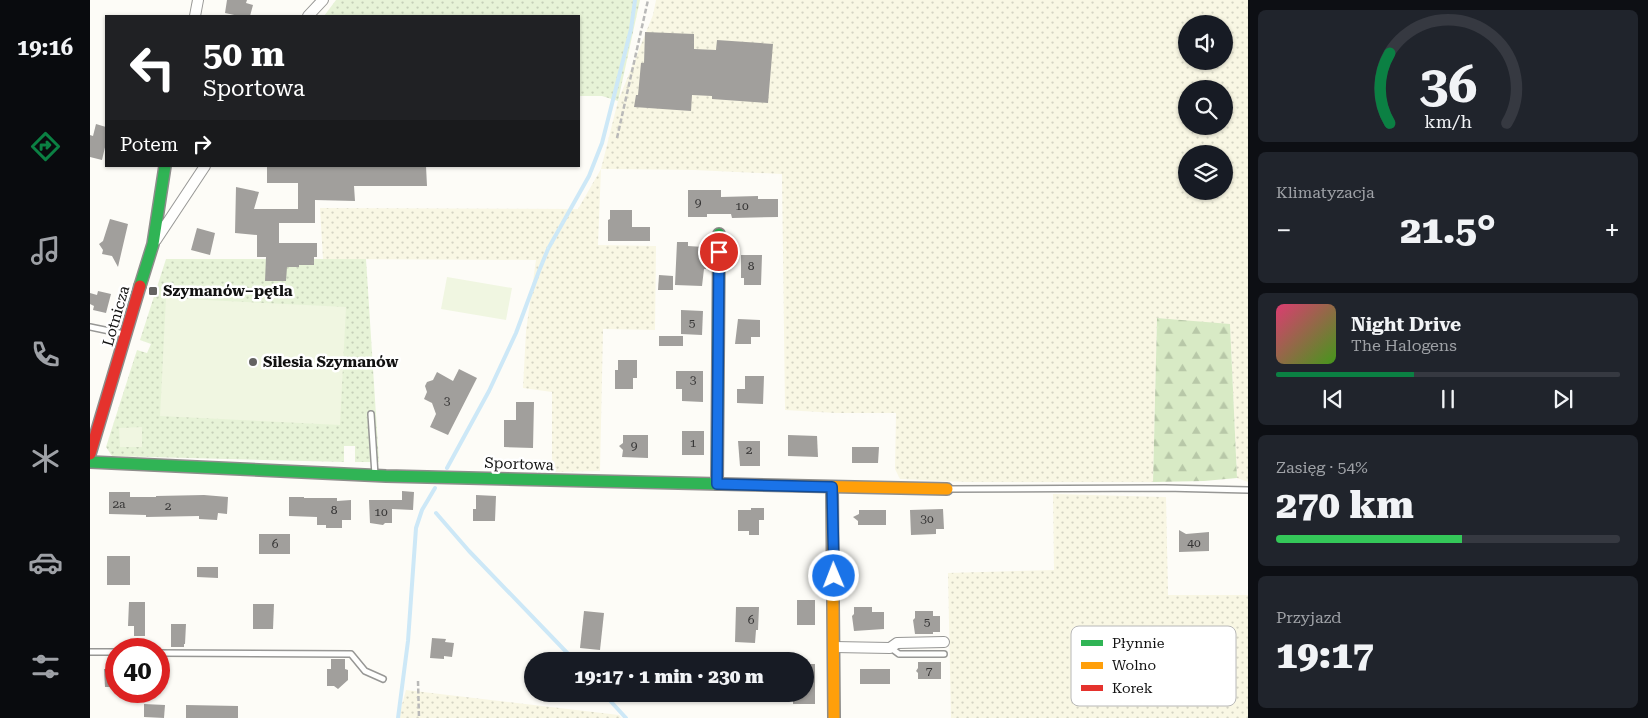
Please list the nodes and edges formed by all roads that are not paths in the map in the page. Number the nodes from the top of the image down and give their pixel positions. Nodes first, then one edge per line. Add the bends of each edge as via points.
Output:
1 (198, 0) edge
2 (323, 0) edge
3 (197, 15) edge
4 (309, 15) edge
5 (165, 167) edge
6 (201, 169) edge
7 (719, 234) dead end
8 (153, 244) junction
9 (90, 327) edge
10 (127, 335) junction
11 (371, 414) dead end
12 (90, 454) edge
13 (90, 462) edge
14 (375, 475) junction
15 (717, 484) junction
16 (832, 487) junction
17 (947, 489) joint
18 (1248, 490) edge
19 (944, 642) dead end
20 (834, 647) junction
21 (890, 648) junction
22 (90, 652) edge
23 (105, 652) edge
24 (170, 653) edge
25 (944, 654) dead end
26 (383, 679) dead end
27 (834, 718) edge

1 - 3 street
2 - 4 street
5 - 8 street, Lotnicza
6 - 8 street, Lotnicza
7 - 15 street
8 - 10 street, Lotnicza
9 - 10 lane
10 - 12 street, Lotnicza
11 - 14 lane
13 - 14 street, Sportowa
14 - 15 street, Sportowa
15 - 16 street, Sportowa
16 - 17 street, Sportowa
16 - 20 street
17 - 18 lane
19 - 21 street via 897,643
20 - 21 street
20 - 27 street
21 - 25 lane via 899,654
22 - 23 lane
24 - 26 lane via 351,654 365,671

